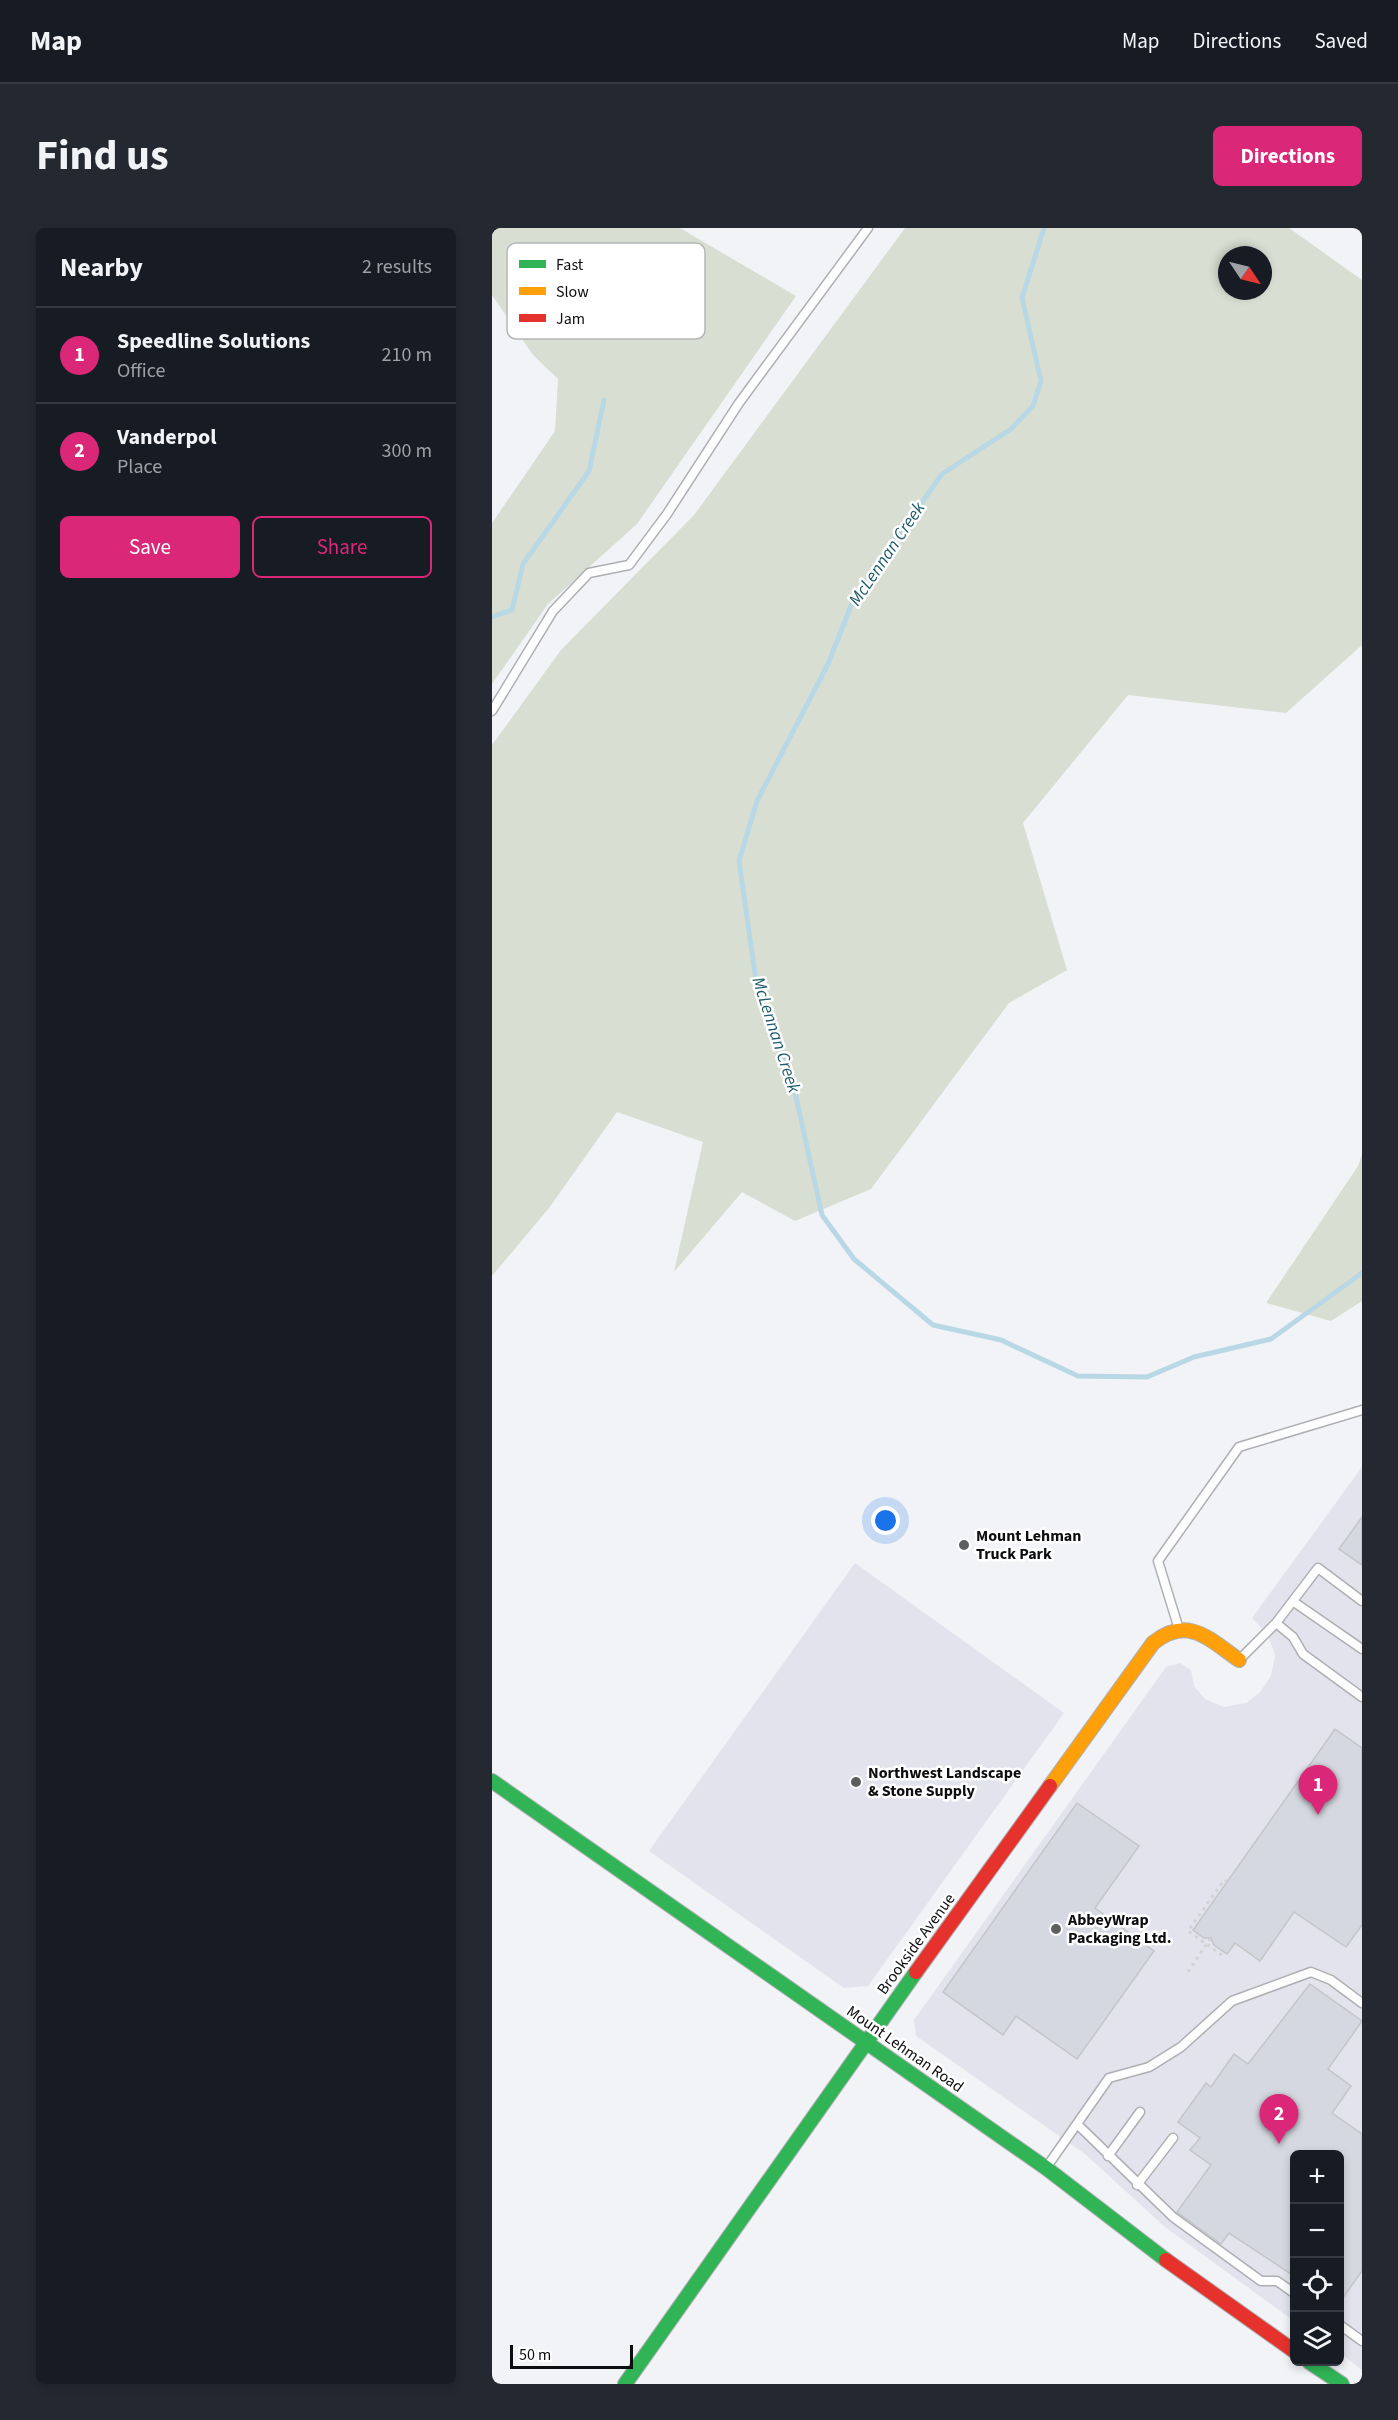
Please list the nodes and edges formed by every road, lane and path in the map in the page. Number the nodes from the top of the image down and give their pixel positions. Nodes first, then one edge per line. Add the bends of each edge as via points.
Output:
1 (868, 228) edge
2 (492, 711) edge
3 (1362, 1410) edge
4 (1362, 1601) edge
5 (1294, 1602) junction
6 (1276, 1623) junction
7 (1178, 1627) junction
8 (1362, 1649) edge
9 (1239, 1660) joint
10 (1362, 1697) edge
11 (492, 1781) edge
12 (1227, 1882) dead end
13 (1210, 1940) dead end
14 (1207, 1944) junction
15 (1222, 1955) dead end
16 (1188, 1971) dead end
17 (1362, 2003) edge
18 (866, 2042) junction
19 (1140, 2112) dead end
20 (1077, 2124) junction
21 (1173, 2138) dead end
22 (1108, 2156) junction
23 (1046, 2168) junction
24 (1137, 2185) junction
25 (1290, 2290) edge
26 (1344, 2328) edge
27 (1362, 2341) edge
28 (1290, 2348) edge
29 (1316, 2366) edge
30 (625, 2384) edge
31 (1342, 2384) edge

1 - 2 lane via 739,403 629,565 589,573 553,611
3 - 7 lane via 1239,1447 1158,1561
4 - 5 lane via 1318,1568
5 - 6 lane
5 - 8 lane
6 - 9 lane
6 - 10 lane via 1293,1636 1303,1654
7 - 9 main road via 1206,1638
7 - 18 main road, Brookside Avenue via 1165,1631 1153,1643
11 - 18 main road, Mount Lehman Road
12 - 14 path via 1224,1880 1188,1931
13 - 14 path
14 - 15 path
14 - 16 path
17 - 20 lane via 1331,1980 1311,1972 1232,2001 1181,2046 1149,2067 1109,2078
18 - 23 main road, Mount Lehman Road
18 - 30 main road, Brookside Avenue
19 - 22 lane
20 - 22 lane
20 - 23 lane
21 - 24 lane
22 - 24 lane
23 - 28 main road, Mount Lehman Road via 1160,2256
24 - 25 lane via 1173,2217 1261,2281 1278,2281
26 - 27 lane
29 - 31 main road

